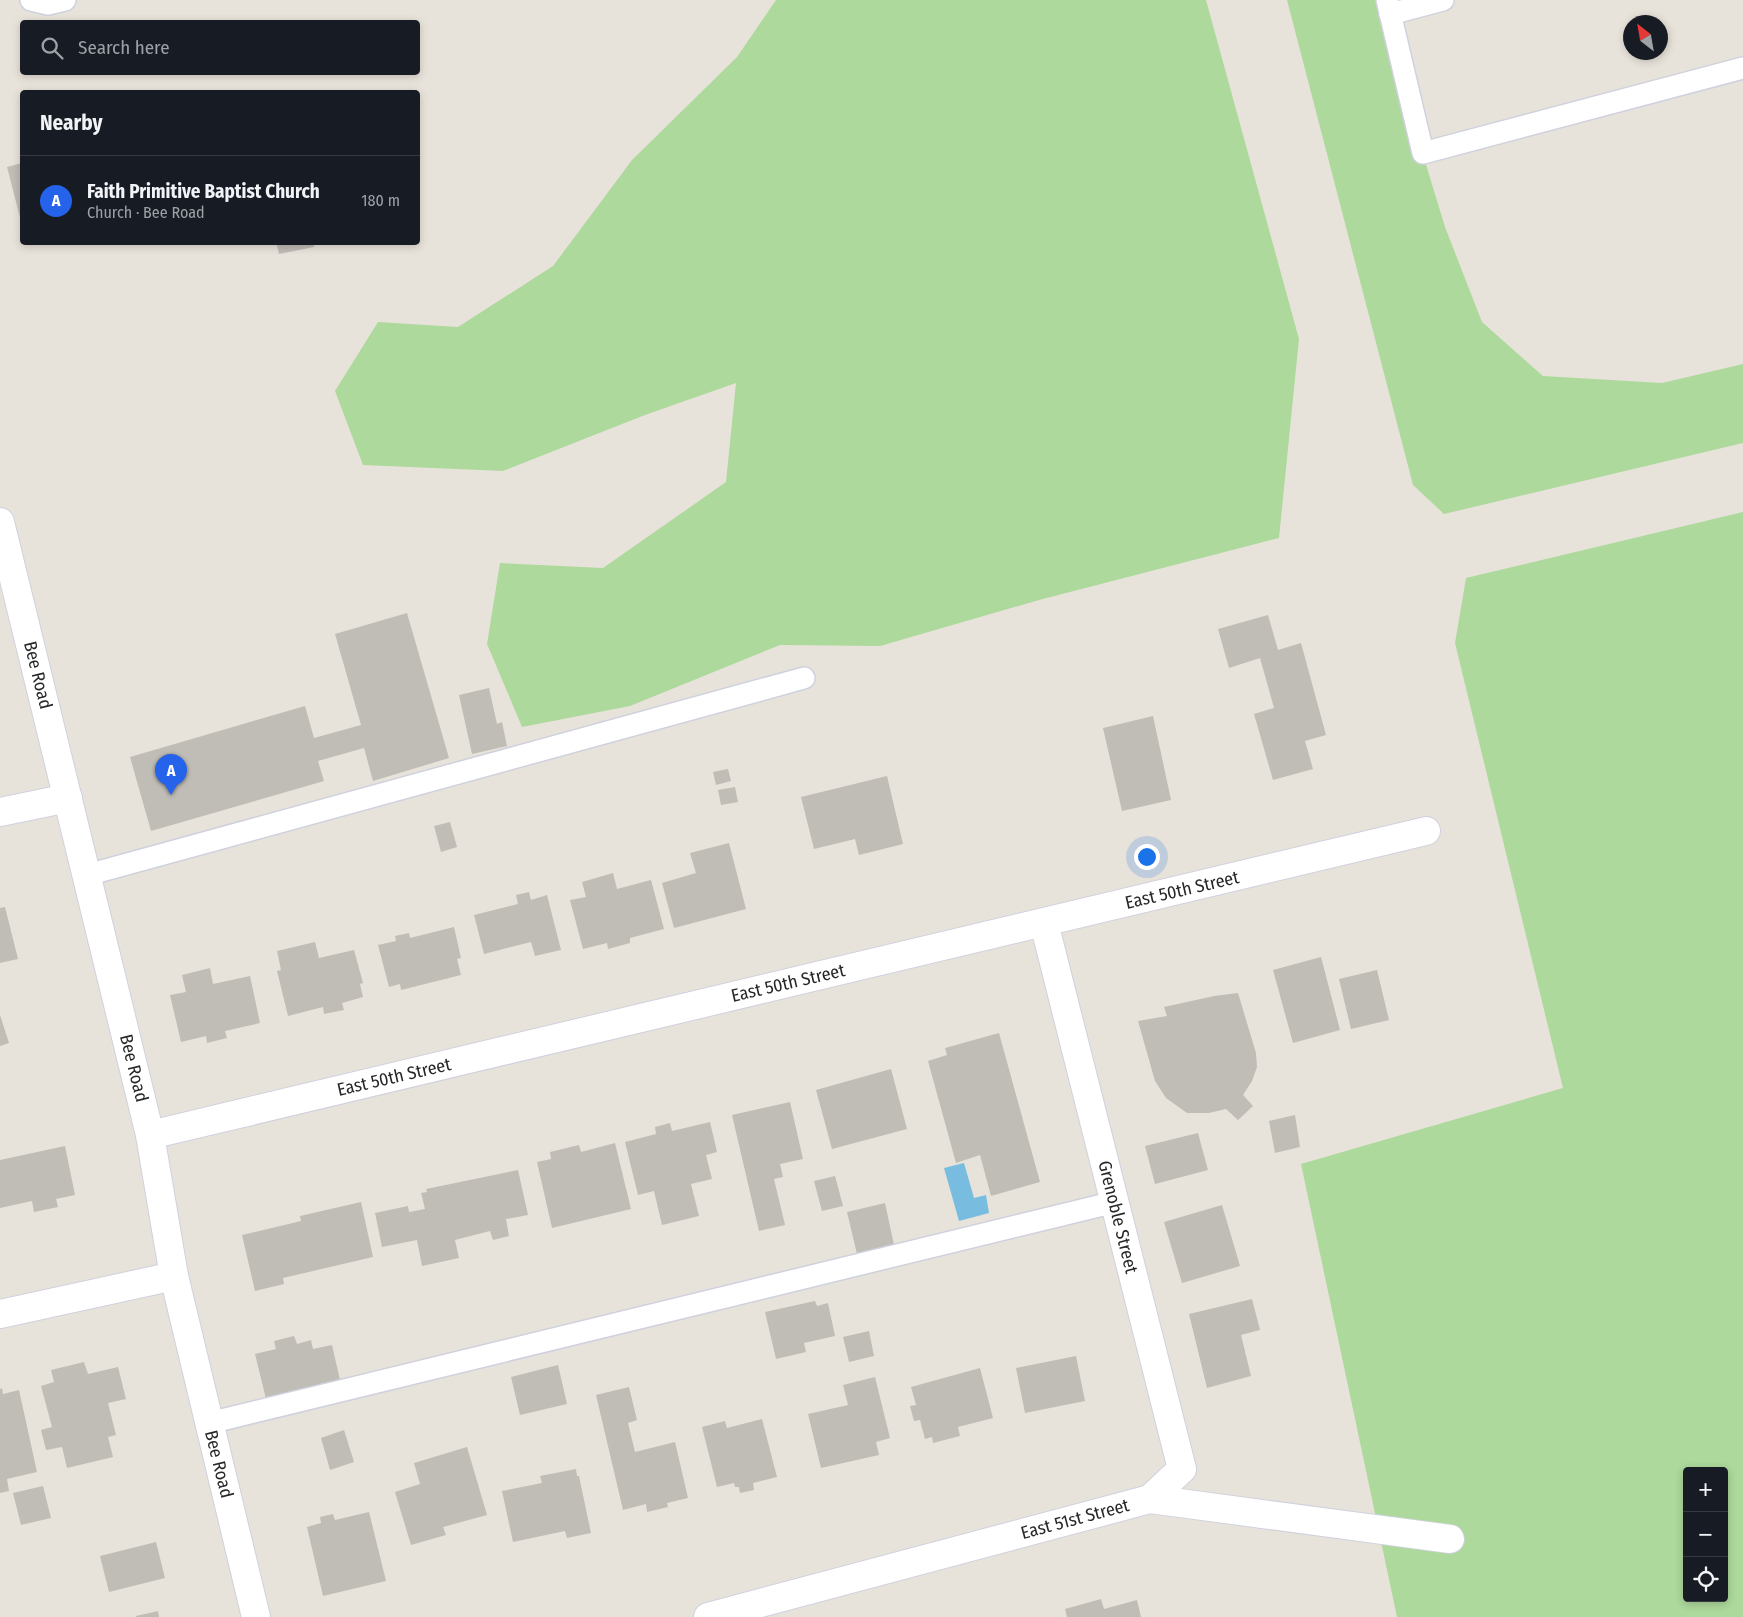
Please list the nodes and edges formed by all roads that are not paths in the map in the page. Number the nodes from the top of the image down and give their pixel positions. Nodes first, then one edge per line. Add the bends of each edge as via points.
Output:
1 (31, 0) edge
2 (65, 0) edge
3 (1442, 0) edge
4 (1389, 7) edge
5 (1743, 68) edge
6 (0, 522) edge
7 (804, 678) dead end
8 (68, 798) junction
9 (0, 812) edge
10 (1426, 831) dead end
11 (87, 875) junction
12 (1044, 923) junction
13 (150, 1135) junction
14 (1115, 1202) junction
15 (174, 1276) junction
16 (0, 1314) edge
17 (209, 1423) junction
18 (1150, 1499) junction
19 (1450, 1539) dead end
20 (256, 1617) edge
21 (708, 1617) edge

1 - 2 lane via 48,4
3 - 4 lane
4 - 5 lane via 1422,153
6 - 8 street, Bee Road
7 - 11 lane
8 - 9 street
8 - 11 street, Bee Road
10 - 12 street, East 50th Street
11 - 13 street, Bee Road
12 - 13 street, East 50th Street
12 - 14 street, Grenoble Street
13 - 15 street, Bee Road
14 - 17 lane
14 - 18 street, Grenoble Street via 1182,1470
15 - 16 street
15 - 17 street, Bee Road
17 - 20 street, Bee Road
18 - 19 street, East 51st Street
18 - 21 street, East 51st Street

